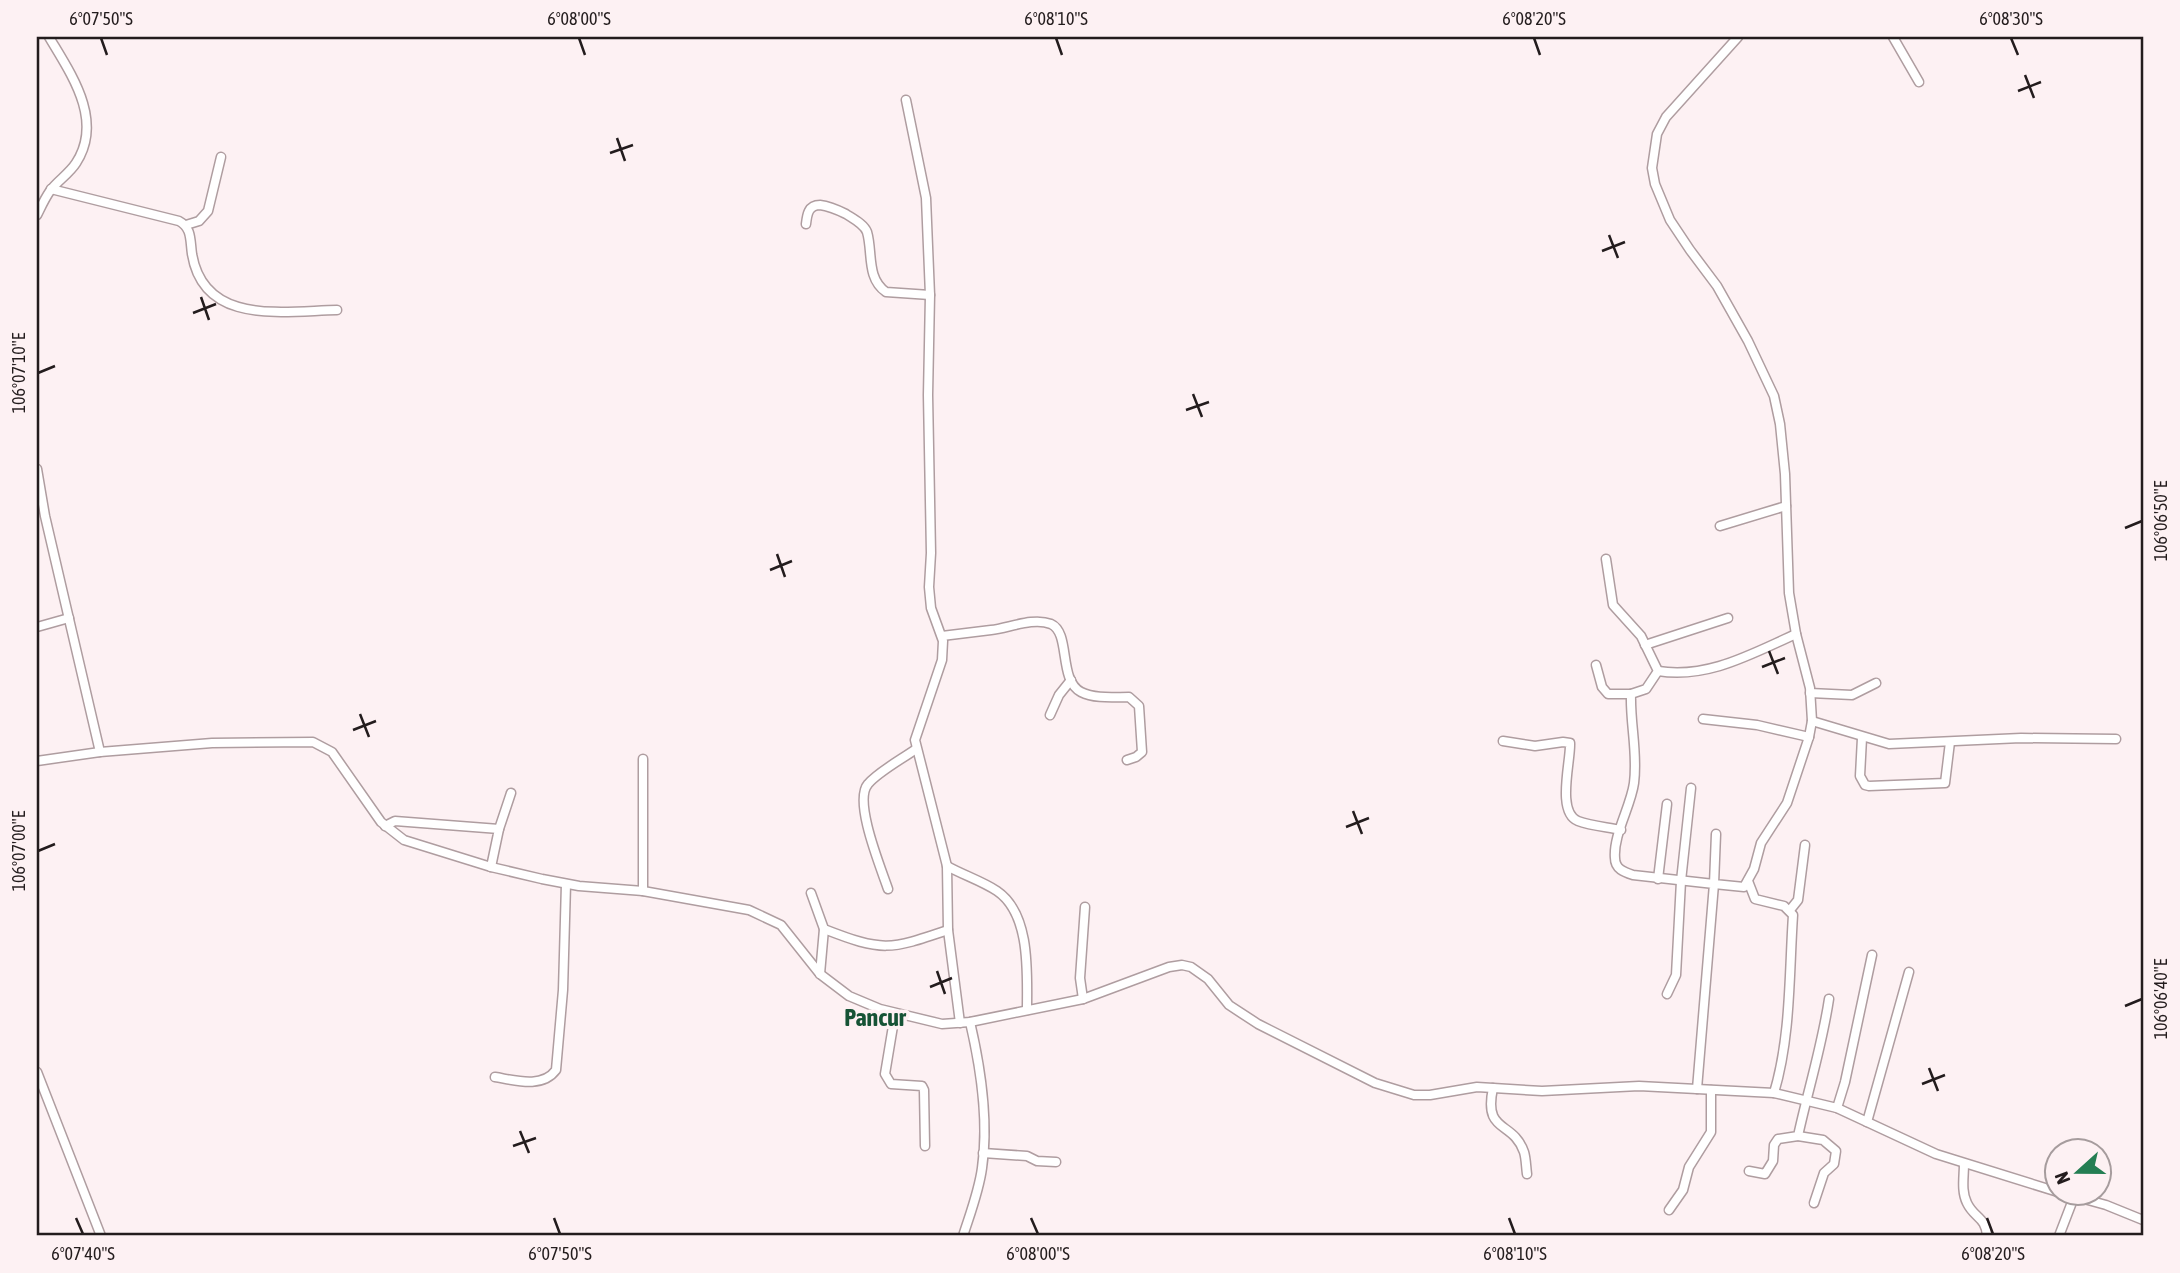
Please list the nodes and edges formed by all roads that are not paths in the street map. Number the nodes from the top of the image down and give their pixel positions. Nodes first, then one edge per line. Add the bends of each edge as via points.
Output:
1 (49, 37) edge
2 (1738, 37) edge
3 (1893, 37) edge
4 (1919, 82) dead end
5 (906, 100) dead end
6 (221, 157) dead end
7 (51, 190) junction
8 (37, 215) edge
9 (806, 224) dead end
10 (186, 225) junction
11 (930, 295) junction
12 (337, 310) dead end
13 (37, 469) edge
14 (1786, 506) junction
15 (41, 517) edge
16 (1720, 526) dead end
17 (1606, 559) dead end
18 (69, 618) junction
19 (1728, 618) dead end
20 (37, 627) edge
21 (1796, 634) junction
22 (942, 636) junction
23 (1645, 645) junction
24 (1596, 665) dead end
25 (1658, 671) junction
26 (1071, 680) junction
27 (1876, 683) dead end
28 (1810, 693) junction
29 (1631, 694) junction
30 (1050, 715) dead end
31 (1703, 719) dead end
32 (1812, 722) junction
33 (1810, 737) junction
34 (1862, 738) junction
35 (2116, 738) dead end
36 (1503, 741) dead end
37 (1950, 742) junction
38 (916, 749) junction
39 (100, 752) junction
40 (643, 759) dead end
41 (1126, 760) dead end
42 (37, 761) edge
43 (1691, 789) dead end
44 (511, 793) dead end
45 (1667, 804) dead end
46 (385, 826) junction
47 (499, 829) junction
48 (1621, 830) junction
49 (1716, 834) dead end
50 (1805, 845) dead end
51 (947, 866) junction
52 (491, 867) junction
53 (1658, 879) junction
54 (1681, 881) junction
55 (1748, 881) junction
56 (566, 884) junction
57 (1714, 884) junction
58 (888, 888) dead end
59 (643, 891) junction
60 (811, 893) dead end
61 (1085, 907) dead end
62 (1790, 910) junction
63 (824, 929) junction
64 (948, 930) junction
65 (1872, 955) dead end
66 (1909, 972) dead end
67 (820, 974) junction
68 (1667, 993) dead end
69 (1083, 999) junction
70 (1829, 999) dead end
71 (1027, 1010) junction
72 (895, 1014) junction
73 (970, 1022) junction
74 (960, 1023) junction
75 (37, 1072) edge
76 (495, 1076) dead end
77 (1493, 1088) junction
78 (1697, 1089) junction
79 (1711, 1090) junction
80 (1774, 1093) junction
81 (1806, 1100) junction
82 (1837, 1108) junction
83 (1867, 1122) junction
84 (1798, 1136) junction
85 (925, 1146) dead end
86 (983, 1153) junction
87 (1056, 1162) dead end
88 (1964, 1164) junction
89 (1749, 1171) dead end
90 (1527, 1174) dead end
91 (2044, 1188) edge
92 (1814, 1203) dead end
93 (2071, 1206) edge
94 (2108, 1206) edge
95 (1669, 1210) dead end
96 (2143, 1220) edge
97 (101, 1236) edge
98 (964, 1236) edge
99 (1987, 1236) edge
100 (2059, 1236) edge

1 - 7 street via 74,80 88,121 78,161
2 - 14 street via 1666,117 1657,134 1652,168 1671,220 1717,286 1774,396 1784,455
3 - 4 street
5 - 11 street via 926,198
6 - 10 street via 208,211 199,221
7 - 8 street
7 - 10 street
9 - 11 street via 812,207 841,212 867,232 872,270 882,290
10 - 12 street via 197,274 204,286 227,304 249,310
11 - 22 street via 929,587
13 - 15 street
14 - 16 street
14 - 21 street via 1789,593
15 - 18 street
17 - 23 street via 1613,605
18 - 20 street
18 - 39 street
19 - 23 street
21 - 25 street via 1724,666 1694,673
21 - 28 street
22 - 26 street via 1023,624 1051,625 1060,635
22 - 38 street via 942,660 917,733
23 - 25 street
24 - 29 street via 1608,694
25 - 29 street via 1649,686
26 - 30 street
26 - 41 street via 1079,691 1097,697 1129,697 1139,705 1142,752
27 - 28 street via 1852,695
28 - 32 street
29 - 48 street via 1634,785
31 - 33 street
32 - 33 street
32 - 34 street
33 - 55 street via 1787,803 1761,843
34 - 37 street via 1889,744
34 - 37 street via 1860,776 1869,786 1945,783
35 - 37 street
36 - 48 street via 1535,746 1570,743 1569,813 1577,821
38 - 51 street
38 - 58 street via 867,785 863,795 863,809
39 - 42 street
39 - 46 street via 256,741 313,742 341,762
40 - 59 street
43 - 54 street
44 - 47 street
45 - 53 street
46 - 47 street via 395,821
46 - 52 street via 412,844
47 - 52 street
48 - 53 street via 1615,850 1622,872
49 - 57 street
50 - 62 street via 1798,900
51 - 64 street
51 - 71 street via 997,892 1010,905 1024,934
52 - 56 street
53 - 54 street
54 - 57 street
54 - 68 street via 1676,975
55 - 57 street via 1739,888
55 - 62 street via 1755,899
56 - 59 street
56 - 76 street via 556,1070 539,1081
57 - 78 street
59 - 67 street via 749,909 772,919
60 - 63 street
61 - 69 street
62 - 80 street via 1790,984 1783,1063
63 - 64 street via 855,942 886,947
63 - 67 street
64 - 74 street
65 - 82 street
66 - 83 street
67 - 72 street via 849,996
69 - 71 street
69 - 77 street via 1182,965 1200,971 1243,1015 1375,1083 1424,1096
70 - 81 street
71 - 73 street
72 - 74 street
72 - 85 street via 885,1074 891,1084 922,1086
73 - 74 street
73 - 86 street via 982,1084
75 - 97 street
77 - 78 street
77 - 90 street via 1489,1106 1495,1121 1524,1150
78 - 79 street
79 - 80 street
79 - 95 street via 1712,1132
80 - 81 street
81 - 82 street
81 - 84 street
82 - 83 street
83 - 88 street
84 - 89 street via 1778,1139 1765,1174
84 - 92 street via 1824,1140 1836,1150 1834,1164 1824,1173
86 - 87 street
86 - 98 street
88 - 91 street
88 - 99 street via 1963,1194 1987,1227
93 - 100 street
94 - 96 street

